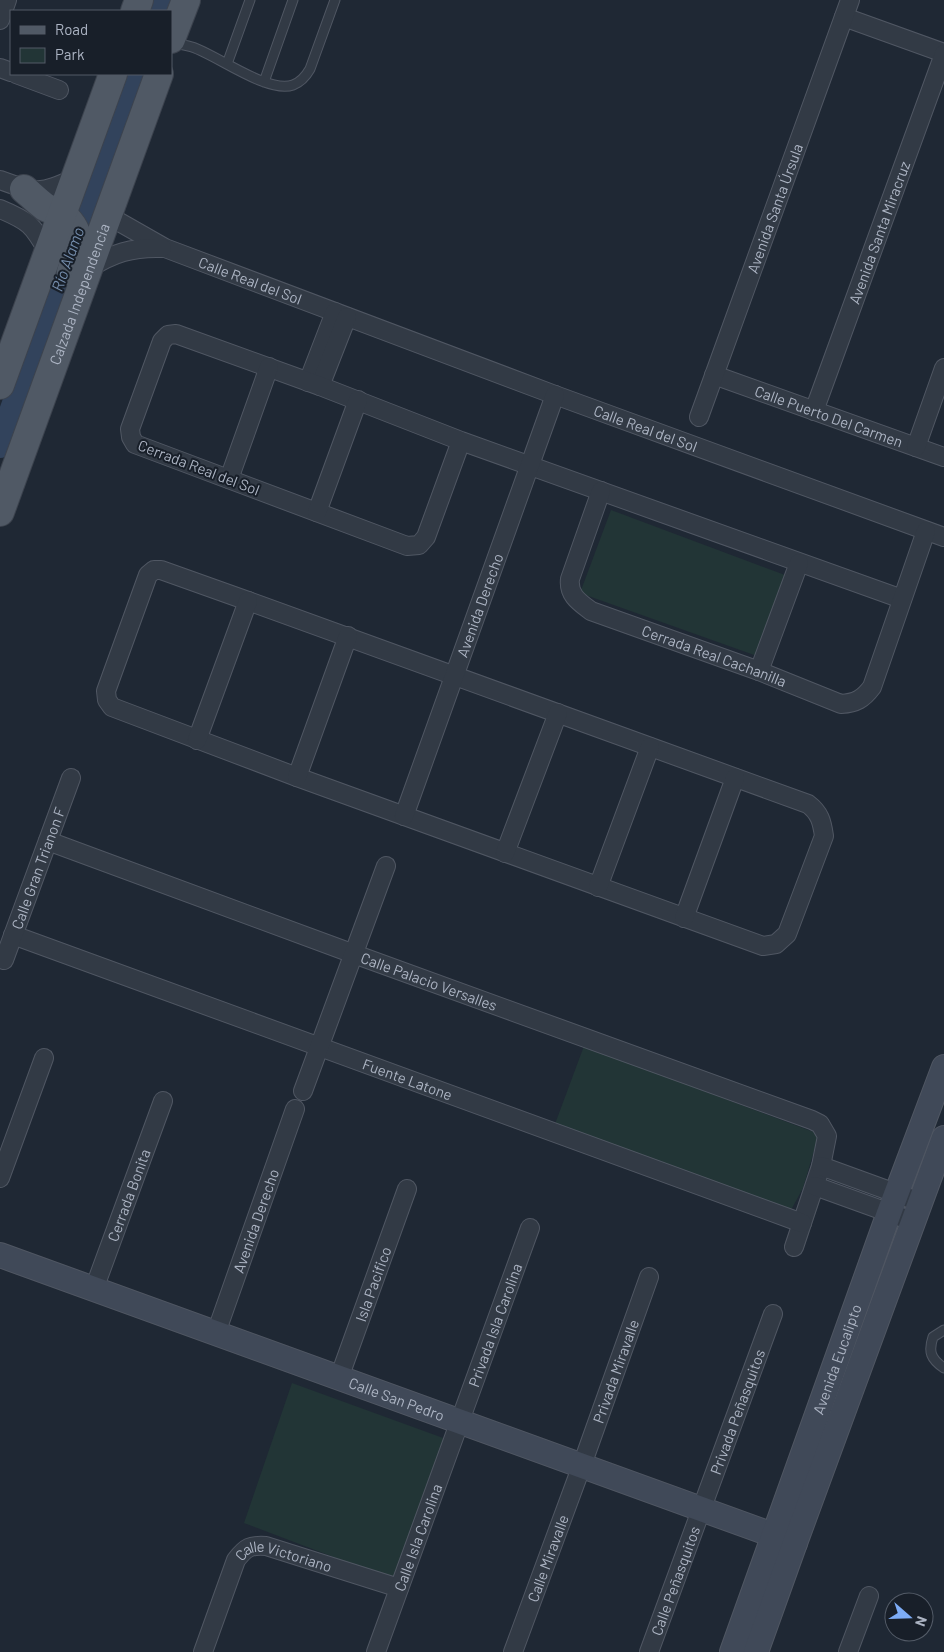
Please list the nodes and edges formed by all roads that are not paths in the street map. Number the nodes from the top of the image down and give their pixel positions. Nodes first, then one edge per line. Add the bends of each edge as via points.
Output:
1 (7, 0) edge
2 (186, 0) edge
3 (250, 0) edge
4 (293, 0) edge
5 (335, 0) edge
6 (850, 0) edge
7 (844, 17) junction
8 (0, 20) edge
9 (172, 38) edge
10 (172, 41) edge
11 (944, 54) edge
12 (227, 64) junction
13 (19, 75) edge
14 (113, 75) edge
15 (159, 75) edge
16 (264, 82) junction
17 (59, 90) dead end
18 (76, 178) junction
19 (12, 185) edge
20 (0, 209) edge
21 (62, 214) junction
22 (107, 216) junction
23 (165, 248) junction
24 (48, 252) junction
25 (88, 269) junction
26 (341, 315) junction
27 (268, 367) junction
28 (944, 368) edge
29 (714, 375) junction
30 (314, 384) junction
31 (0, 385) edge
32 (555, 395) junction
33 (358, 400) junction
34 (814, 411) junction
35 (700, 417) dead end
36 (29, 431) junction
37 (461, 441) junction
38 (916, 447) junction
39 (944, 457) edge
40 (530, 466) junction
41 (229, 479) junction
42 (601, 491) junction
43 (0, 512) edge
44 (317, 512) junction
45 (926, 530) junction
46 (944, 537) edge
47 (799, 563) junction
48 (902, 599) junction
49 (248, 600) junction
50 (348, 636) junction
51 (759, 671) junction
52 (455, 675) junction
53 (558, 713) junction
54 (197, 740) junction
55 (650, 747) junction
56 (297, 777) junction
57 (71, 778) dead end
58 (735, 778) junction
59 (404, 816) junction
60 (48, 841) junction
61 (505, 853) junction
62 (386, 866) dead end
63 (598, 887) junction
64 (684, 918) junction
65 (13, 935) junction
66 (354, 954) junction
67 (4, 960) dead end
68 (319, 1047) junction
69 (44, 1058) dead end
70 (944, 1067) edge
71 (303, 1091) dead end
72 (163, 1101) dead end
73 (295, 1109) dead end
74 (944, 1138) edge
75 (821, 1166) junction
76 (0, 1178) edge
77 (815, 1186) junction
78 (406, 1189) dead end
79 (893, 1203) junction
80 (916, 1212) junction
81 (802, 1223) junction
82 (530, 1228) dead end
83 (794, 1247) dead end
84 (0, 1255) edge
85 (649, 1278) dead end
86 (94, 1289) junction
87 (772, 1314) dead end
88 (944, 1330) edge
89 (216, 1333) junction
90 (944, 1368) edge
91 (339, 1378) junction
92 (460, 1422) junction
93 (582, 1465) junction
94 (701, 1508) junction
95 (785, 1539) junction
96 (399, 1588) junction
97 (869, 1596) dead end
98 (203, 1652) edge
99 (376, 1652) edge
100 (513, 1652) edge
101 (649, 1652) edge
102 (732, 1652) edge
103 (756, 1652) edge
104 (848, 1652) edge

1 - 8 street
2 - 9 main road
3 - 12 lane
4 - 16 lane
5 - 16 lane via 304,78 293,85
6 - 7 street, Avenida Santa Úrsula
7 - 11 street
7 - 29 street, Avenida Santa Úrsula
10 - 12 lane
11 - 34 street, Avenida Santa Miracruz
12 - 16 lane
13 - 17 street
14 - 18 main road
15 - 22 main road, Calzada Independencia
18 - 19 street via 38,192
18 - 21 main road
19 - 21 main road
20 - 24 street via 30,223
21 - 24 main road
21 - 36 main road via 79,238 78,251 29,399
22 - 23 street, Calle Real del Sol
22 - 25 main road, Calzada Independencia
23 - 25 street, Calle Real del Sol via 124,251
23 - 26 street, Calle Real del Sol
24 - 31 main road
25 - 36 main road, Calzada Independencia
26 - 30 street
26 - 32 street, Calle Real del Sol
27 - 30 street, Cerrada Real del Sol
27 - 41 street
27 - 41 street, Cerrada Real del Sol via 176,334 168,335 162,341 130,429 135,444
28 - 38 street
29 - 34 street, Calle Puerto Del Carmen
29 - 35 street, Avenida Santa Úrsula
30 - 33 street, Cerrada Real del Sol
32 - 40 street, Avenida Derecho
32 - 45 street, Calle Real del Sol
33 - 37 street, Cerrada Real del Sol
33 - 44 street
34 - 38 street, Calle Puerto Del Carmen
36 - 43 main road, Calzada Independencia
37 - 40 street, Cerrada Real del Sol
37 - 44 street, Cerrada Real del Sol via 426,536 419,545 407,546
38 - 39 street, Calle Puerto Del Carmen
40 - 42 street
40 - 52 street, Avenida Derecho
41 - 44 street, Cerrada Real del Sol
42 - 47 street
42 - 51 street, Cerrada Real Cachanilla via 570,579 572,594 579,602 591,611
45 - 46 street, Calle Real del Sol
45 - 48 street, Cerrada Real Cachanilla
47 - 48 street
47 - 51 street
48 - 51 street, Cerrada Real Cachanilla via 872,687 855,703 841,704
49 - 50 street
49 - 54 street
49 - 54 street via 161,570 154,570 148,575 106,692 107,700 112,707
50 - 52 street
50 - 56 street
52 - 53 street
52 - 59 street, Avenida Derecho
53 - 55 street
53 - 61 street
54 - 56 street
55 - 58 street
55 - 63 street
56 - 59 street
57 - 60 street, Calle Gran Trianon F
58 - 64 street
58 - 64 street via 808,804 822,820 824,836 787,934 776,944 763,946
59 - 61 street
60 - 65 street, Calle Gran Trianon F
60 - 66 street, Calle Palacio Versalles
61 - 63 street
62 - 66 street
63 - 64 street
65 - 67 street, Calle Gran Trianon F
65 - 68 street, Fuente Latone
66 - 68 street
66 - 75 street, Calle Palacio Versalles via 812,1120 820,1124 827,1136
68 - 71 street
68 - 81 street, Fuente Latone
69 - 76 street
70 - 79 street, Avenida Eucalipto
72 - 86 street, Cerrada Bonita
73 - 89 street, Avenida Derecho
74 - 80 street, Avenida Eucalipto
75 - 77 street
75 - 79 street
77 - 79 street
77 - 81 street
78 - 91 street, Isla Pacifico
79 - 80 street
79 - 95 street, Avenida Eucalipto
80 - 95 street, Avenida Eucalipto
81 - 83 street
82 - 92 street, Privada Isla Carolina
84 - 86 street, Calle San Pedro
85 - 93 street, Privada Miravalle
86 - 89 street, Calle San Pedro
87 - 94 street, Privada Peñasquitos
88 - 90 lane via 933,1337 929,1347 935,1361
89 - 91 street, Calle San Pedro
91 - 92 street, Calle San Pedro
92 - 93 street, Calle San Pedro
92 - 96 street, Calle Isla Carolina
93 - 94 street, Calle San Pedro
93 - 100 street, Calle Miravalle
94 - 95 street, Calle San Pedro
94 - 101 street, Calle Peñasquitos
95 - 102 street, Avenida Eucalipto
95 - 103 street, Avenida Eucalipto
96 - 98 street, Calle Victoriano via 254,1545 244,1549 236,1560
96 - 99 street, Calle Isla Carolina
97 - 104 street

